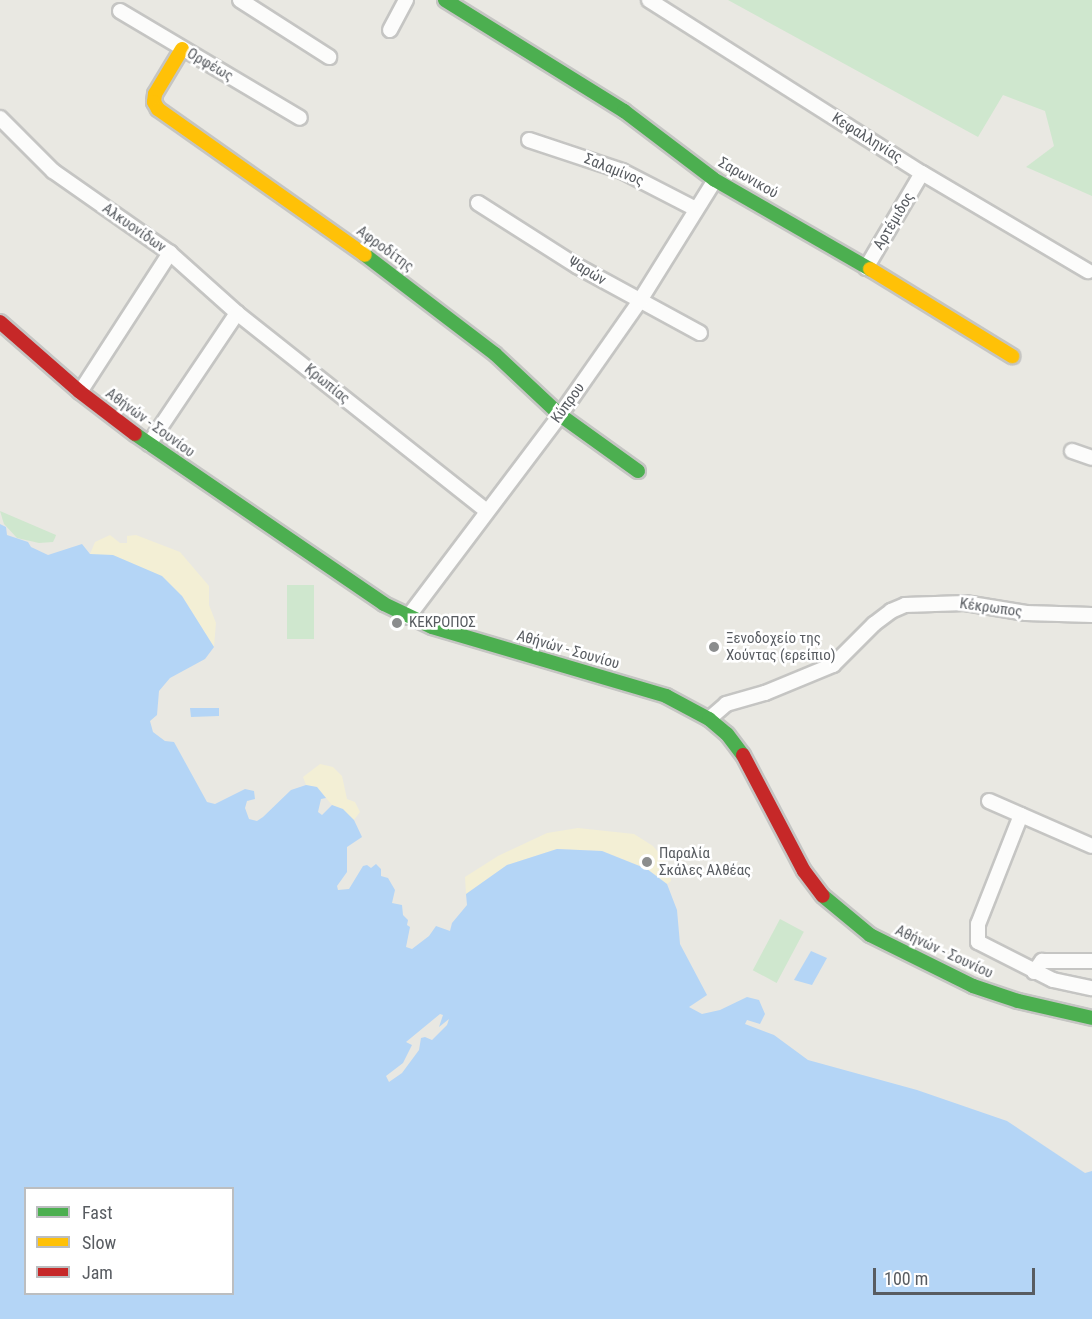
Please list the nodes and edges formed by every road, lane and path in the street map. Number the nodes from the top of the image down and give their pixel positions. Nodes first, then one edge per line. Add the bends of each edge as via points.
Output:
1 (240, 0) edge
2 (406, 0) edge
3 (445, 0) edge
4 (649, 0) edge
5 (120, 11) dead end
6 (390, 30) dead end
7 (182, 50) junction
8 (329, 57) dead end
9 (0, 118) edge
10 (300, 118) dead end
11 (529, 140) dead end
12 (922, 173) junction
13 (715, 180) junction
14 (478, 203) dead end
15 (696, 209) junction
16 (170, 253) junction
17 (866, 268) junction
18 (1088, 271) dead end
19 (639, 302) junction
20 (237, 313) junction
21 (0, 322) edge
22 (700, 333) dead end
23 (1012, 356) dead end
24 (80, 392) junction
25 (560, 415) junction
26 (149, 444) junction
27 (1072, 451) dead end
28 (1092, 458) edge
29 (638, 471) dead end
30 (487, 511) junction
31 (1092, 615) edge
32 (408, 616) junction
33 (709, 719) junction
34 (989, 801) dead end
35 (1021, 815) junction
36 (1092, 846) edge
37 (1092, 961) edge
38 (1034, 972) junction
39 (1092, 988) edge
40 (1092, 1018) edge

1 - 8 street
2 - 6 street
3 - 13 street, Σαρωνικού via 624,111
4 - 12 street, Κεφαλληνίας
5 - 7 street, Ορφέως
7 - 10 street, Ορφέως
7 - 25 street, Αφροδίτης via 154,94 158,109 408,286 495,354
9 - 16 street, Αλκυονίδων via 53,171
11 - 15 street, Σαλαμίνος via 621,171
12 - 17 street, Αρτέμιδος
12 - 18 street, Κεφαλληνίας
13 - 15 street, Κύπρου
13 - 17 street, Σαρωνικού
14 - 19 street, Ψαρών
15 - 19 street, Κύπρου
16 - 20 street, Κρωπίας
16 - 24 street, Αλκυονίδων
17 - 23 street, Σαρωνικού
19 - 22 street, Ψαρών
19 - 25 street, Κύπρου
20 - 26 street
20 - 30 street, Κρωπίας
21 - 24 street, Αθήνών - Σουνίου
24 - 26 street, Αθήνών - Σουνίου
25 - 29 street, Αφροδίτης
25 - 30 street, Κύπρου
26 - 32 street, Αθήνών - Σουνίου via 361,590
27 - 28 street
30 - 32 street, Κύπρου
31 - 33 street, Κέκρωπος via 1026,613 965,603 905,605 874,624 833,665 726,704
32 - 33 street, Αθήνών - Σουνίου via 471,640 666,696
33 - 40 street, Αθήνών - Σουνίου via 749,762 813,885 853,922 887,945 973,986
34 - 35 street
35 - 36 street
35 - 38 street via 976,935 982,946
37 - 38 street via 1042,961
38 - 39 street

